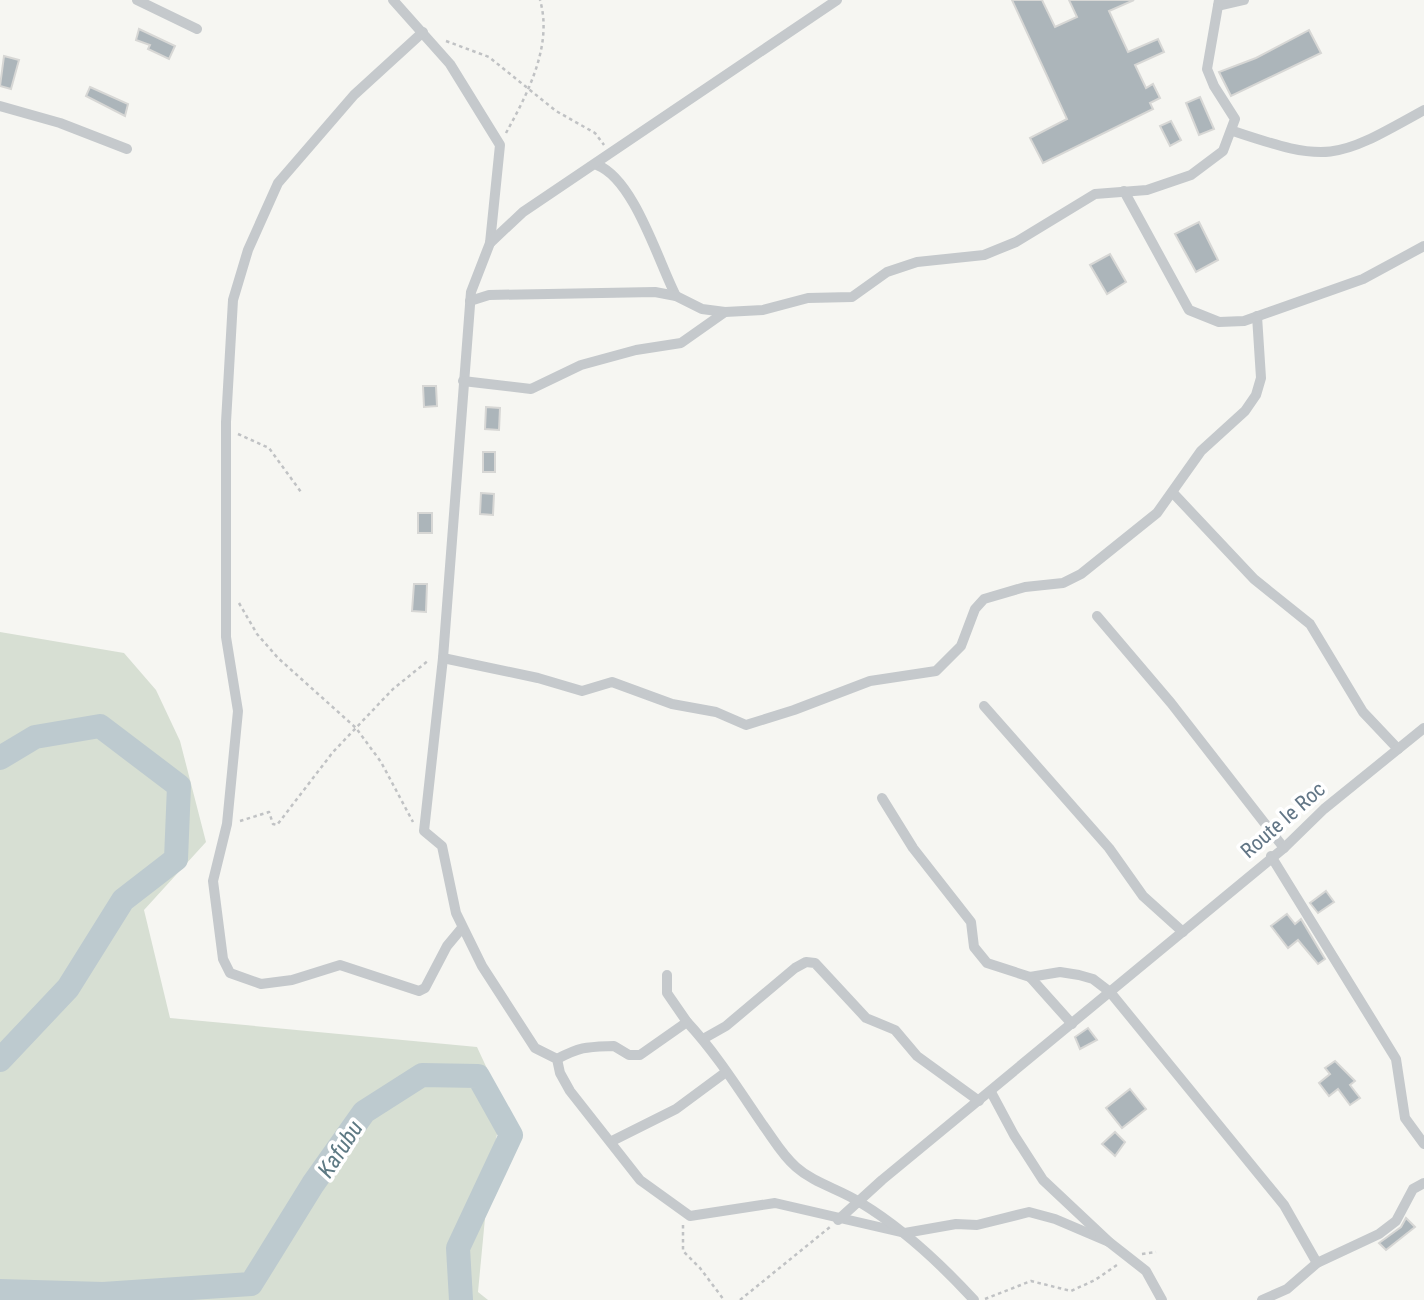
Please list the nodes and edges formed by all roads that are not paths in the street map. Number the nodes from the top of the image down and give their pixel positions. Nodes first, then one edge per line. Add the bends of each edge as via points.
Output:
1 (137, 0) edge
2 (393, 0) edge
3 (837, 0) edge
4 (1244, 0) edge
5 (1219, 3) edge
6 (197, 29) dead end
7 (423, 33) junction
8 (0, 106) edge
9 (1424, 110) edge
10 (1233, 131) junction
11 (127, 149) dead end
12 (597, 164) junction
13 (1124, 191) junction
14 (490, 243) junction
15 (1424, 247) edge
16 (676, 296) junction
17 (470, 302) junction
18 (725, 312) junction
19 (1257, 316) junction
20 (463, 381) junction
21 (1174, 494) junction
22 (1097, 616) dead end
23 (443, 658) junction
24 (984, 706) dead end
25 (1424, 728) edge
26 (1398, 749) junction
27 (882, 798) dead end
28 (1284, 848) junction
29 (1271, 856) junction
30 (462, 928) junction
31 (1183, 932) junction
32 (667, 975) dead end
33 (1030, 977) junction
34 (1110, 992) junction
35 (687, 1022) junction
36 (1072, 1024) junction
37 (703, 1039) junction
38 (557, 1059) junction
39 (726, 1072) junction
40 (992, 1092) junction
41 (979, 1101) junction
42 (612, 1141) junction
43 (1424, 1144) edge
44 (1424, 1183) edge
45 (859, 1201) junction
46 (838, 1220) junction
47 (905, 1233) junction
48 (1109, 1242) junction
49 (1317, 1263) junction
50 (1287, 1289) junction
51 (974, 1300) edge
52 (1162, 1300) edge
53 (1262, 1300) edge
54 (1292, 1300) edge

1 - 6 street
2 - 7 street
3 - 12 street
4 - 5 street
5 - 10 street via 1207,69 1235,119
7 - 14 street via 450,64 500,145
7 - 30 street via 355,95 278,183 248,250 233,300 226,422 226,637 238,711 227,824 213,881 223,959 230,973 261,984 340,965 419,991
8 - 11 street
9 - 10 street via 1361,145 1329,155 1300,152
10 - 13 street via 1223,151 1191,176 1147,190
12 - 14 street via 523,212
12 - 16 street via 614,174 625,190
13 - 18 street via 1095,194 1016,242 984,255 917,262 887,272 852,297 808,298 763,310
13 - 19 street via 1189,310 1219,322
14 - 17 street
15 - 19 street via 1363,279
16 - 17 street via 655,292 489,295
16 - 18 street via 702,309
17 - 20 street
18 - 20 street via 681,343 581,365 531,388
19 - 21 street via 1261,378 1256,396 1201,452
20 - 23 street
21 - 23 street via 1081,574 1063,583 984,599 975,609 961,646 936,671 870,681 753,723 672,704 612,682 582,691
21 - 26 street via 1254,579 1310,624 1363,712
22 - 28 street
23 - 30 street via 424,831 442,846
24 - 31 street via 1098,835 1143,896
25 - 26 street, Route le Roc
26 - 28 street, Route le Roc via 1324,808
27 - 33 street via 913,848 971,922 978,956
28 - 29 street, Route le Roc
29 - 31 street, Route le Roc
29 - 43 street via 1396,1059 1405,1118
30 - 38 street via 535,1048
31 - 34 street, Route le Roc
32 - 35 street via 667,993
33 - 34 street via 1069,973 1093,979
33 - 36 street
34 - 36 street, Route le Roc
34 - 49 street via 1284,1205
35 - 37 street
35 - 38 street via 640,1055 629,1055 614,1046 586,1045
36 - 40 street, Route le Roc
37 - 39 street
37 - 41 street via 726,1026 795,968 815,962 866,1018 895,1030 917,1056
38 - 42 street via 570,1091
39 - 42 street via 676,1109
39 - 45 street via 797,1168
40 - 41 street, Route le Roc
40 - 48 street via 1043,1180
41 - 45 street, Route le Roc
42 - 46 street via 640,1180 698,1217 775,1203
44 - 49 street via 1413,1189 1396,1221 1351,1249
45 - 46 street, Route le Roc
45 - 47 street
46 - 47 street
47 - 48 street via 977,1225 1029,1212
47 - 51 street
48 - 52 street via 1146,1271
49 - 50 street
50 - 53 street
50 - 54 street

